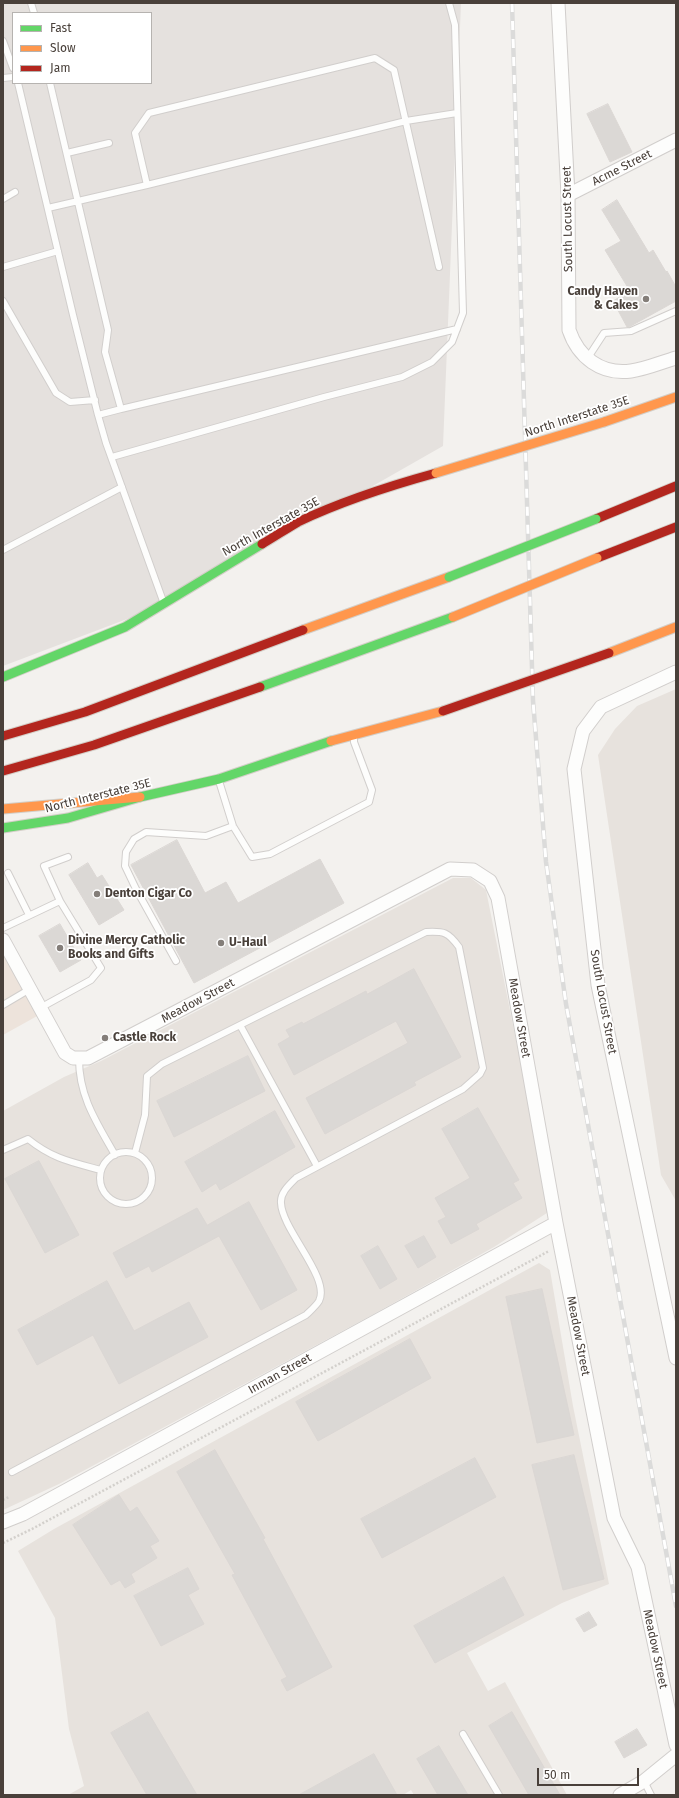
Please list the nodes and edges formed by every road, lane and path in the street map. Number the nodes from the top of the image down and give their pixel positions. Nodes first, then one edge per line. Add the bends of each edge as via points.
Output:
1 (449, 3) edge
2 (558, 3) edge
3 (3, 40) edge
4 (12, 65) edge
5 (18, 84) edge
6 (50, 84) edge
7 (457, 113) junction
8 (406, 121) junction
9 (676, 140) edge
10 (109, 143) dead end
11 (67, 153) junction
12 (147, 185) junction
13 (15, 192) dead end
14 (568, 195) junction
15 (3, 199) edge
16 (78, 201) junction
17 (48, 208) junction
18 (58, 251) junction
19 (3, 267) edge
20 (439, 267) dead end
21 (3, 301) edge
22 (676, 311) edge
23 (457, 329) junction
24 (676, 358) edge
25 (587, 359) junction
26 (676, 397) edge
27 (95, 400) junction
28 (121, 409) junction
29 (98, 415) junction
30 (112, 457) junction
31 (676, 486) edge
32 (122, 487) junction
33 (676, 527) edge
34 (3, 550) edge
35 (164, 604) junction
36 (676, 627) edge
37 (676, 672) edge
38 (5, 677) edge
39 (354, 734) junction
40 (3, 736) edge
41 (3, 771) edge
42 (219, 779) junction
43 (140, 797) junction
44 (3, 809) edge
45 (233, 826) junction
46 (3, 828) edge
47 (68, 857) dead end
48 (8, 873) dead end
49 (60, 901) junction
50 (29, 914) junction
51 (3, 928) edge
52 (3, 940) edge
53 (176, 961) dead end
54 (30, 989) junction
55 (3, 997) edge
56 (5, 1004) edge
57 (40, 1008) junction
58 (240, 1025) junction
59 (79, 1059) junction
60 (3, 1150) edge
61 (135, 1153) junction
62 (115, 1155) junction
63 (317, 1166) junction
64 (101, 1170) junction
65 (556, 1223) junction
66 (550, 1251) dead end
67 (676, 1358) edge
68 (12, 1472) dead end
69 (9, 1497) dead end
70 (3, 1500) edge
71 (3, 1522) edge
72 (3, 1543) edge
73 (463, 1734) dead end
74 (676, 1745) edge
75 (676, 1756) edge
76 (644, 1781) junction
77 (499, 1795) edge
78 (620, 1795) edge
79 (651, 1795) edge

1 - 7 lane via 455,24
2 - 14 street, South Locust Street
3 - 4 lane
5 - 17 lane
6 - 11 lane
7 - 8 lane
7 - 23 lane via 463,313
8 - 12 lane
8 - 12 lane via 394,70 375,58 149,113 135,133
8 - 20 lane
9 - 14 street, Acme Street
10 - 11 lane
11 - 16 lane
12 - 16 lane
13 - 15 lane
14 - 25 street, South Locust Street via 569,330 576,346
16 - 17 lane
16 - 28 lane via 108,330 104,352
17 - 18 lane
18 - 19 lane
18 - 27 lane
21 - 27 lane via 56,393 70,402
22 - 25 lane via 631,331 604,333
23 - 28 lane
23 - 30 lane via 452,342 432,362 402,377
24 - 25 street, South Locust Street via 631,371 612,371
26 - 35 main road, North Interstate 35E, bridge via 604,422 395,484 336,505 297,523
27 - 29 lane
28 - 29 lane
29 - 30 lane
30 - 32 lane
31 - 40 main road, bridge via 449,576 85,712
32 - 34 lane
32 - 35 lane
33 - 41 main road, bridge via 453,617 319,667 94,745
35 - 38 main road, North Interstate 35E via 126,627
36 - 39 main road, North Interstate 35E, bridge via 443,711
37 - 67 street, South Locust Street via 601,707 582,731 574,770 598,985
39 - 42 main road, North Interstate 35E
39 - 45 lane via 354,742 372,790 369,802 270,854 252,857
42 - 43 main road, North Interstate 35E
42 - 45 lane
43 - 44 main road
43 - 46 main road, North Interstate 35E via 68,818
45 - 53 lane via 206,836 146,832 134,839 126,852 125,866
47 - 49 lane via 44,866
48 - 50 lane
49 - 50 lane
49 - 57 lane via 101,968 91,980
50 - 51 lane
52 - 54 street
54 - 56 lane
54 - 57 street
55 - 56 lane
57 - 59 street via 65,1053
58 - 61 lane via 162,1064 147,1076 145,1115
58 - 63 lane
58 - 63 lane via 426,932 440,931 451,936 459,946 483,1068 480,1074 463,1089
59 - 62 lane via 81,1081 88,1108
59 - 65 street, Meadow Street via 96,1055 450,869 473,870 490,881 498,898
60 - 64 lane via 28,1140 44,1152 64,1161
61 - 62 lane
61 - 64 lane via 150,1167 153,1177 146,1196 138,1202 128,1205 108,1198 102,1190
62 - 64 lane via 106,1161
63 - 68 lane via 296,1178 284,1190 280,1202 284,1217 317,1276 319,1301 306,1315
65 - 71 street, Inman Street via 23,1514
65 - 74 street, Meadow Street via 614,1518 638,1567
66 - 72 path
69 - 70 path
73 - 77 lane
75 - 76 street
76 - 78 street
76 - 79 lane

